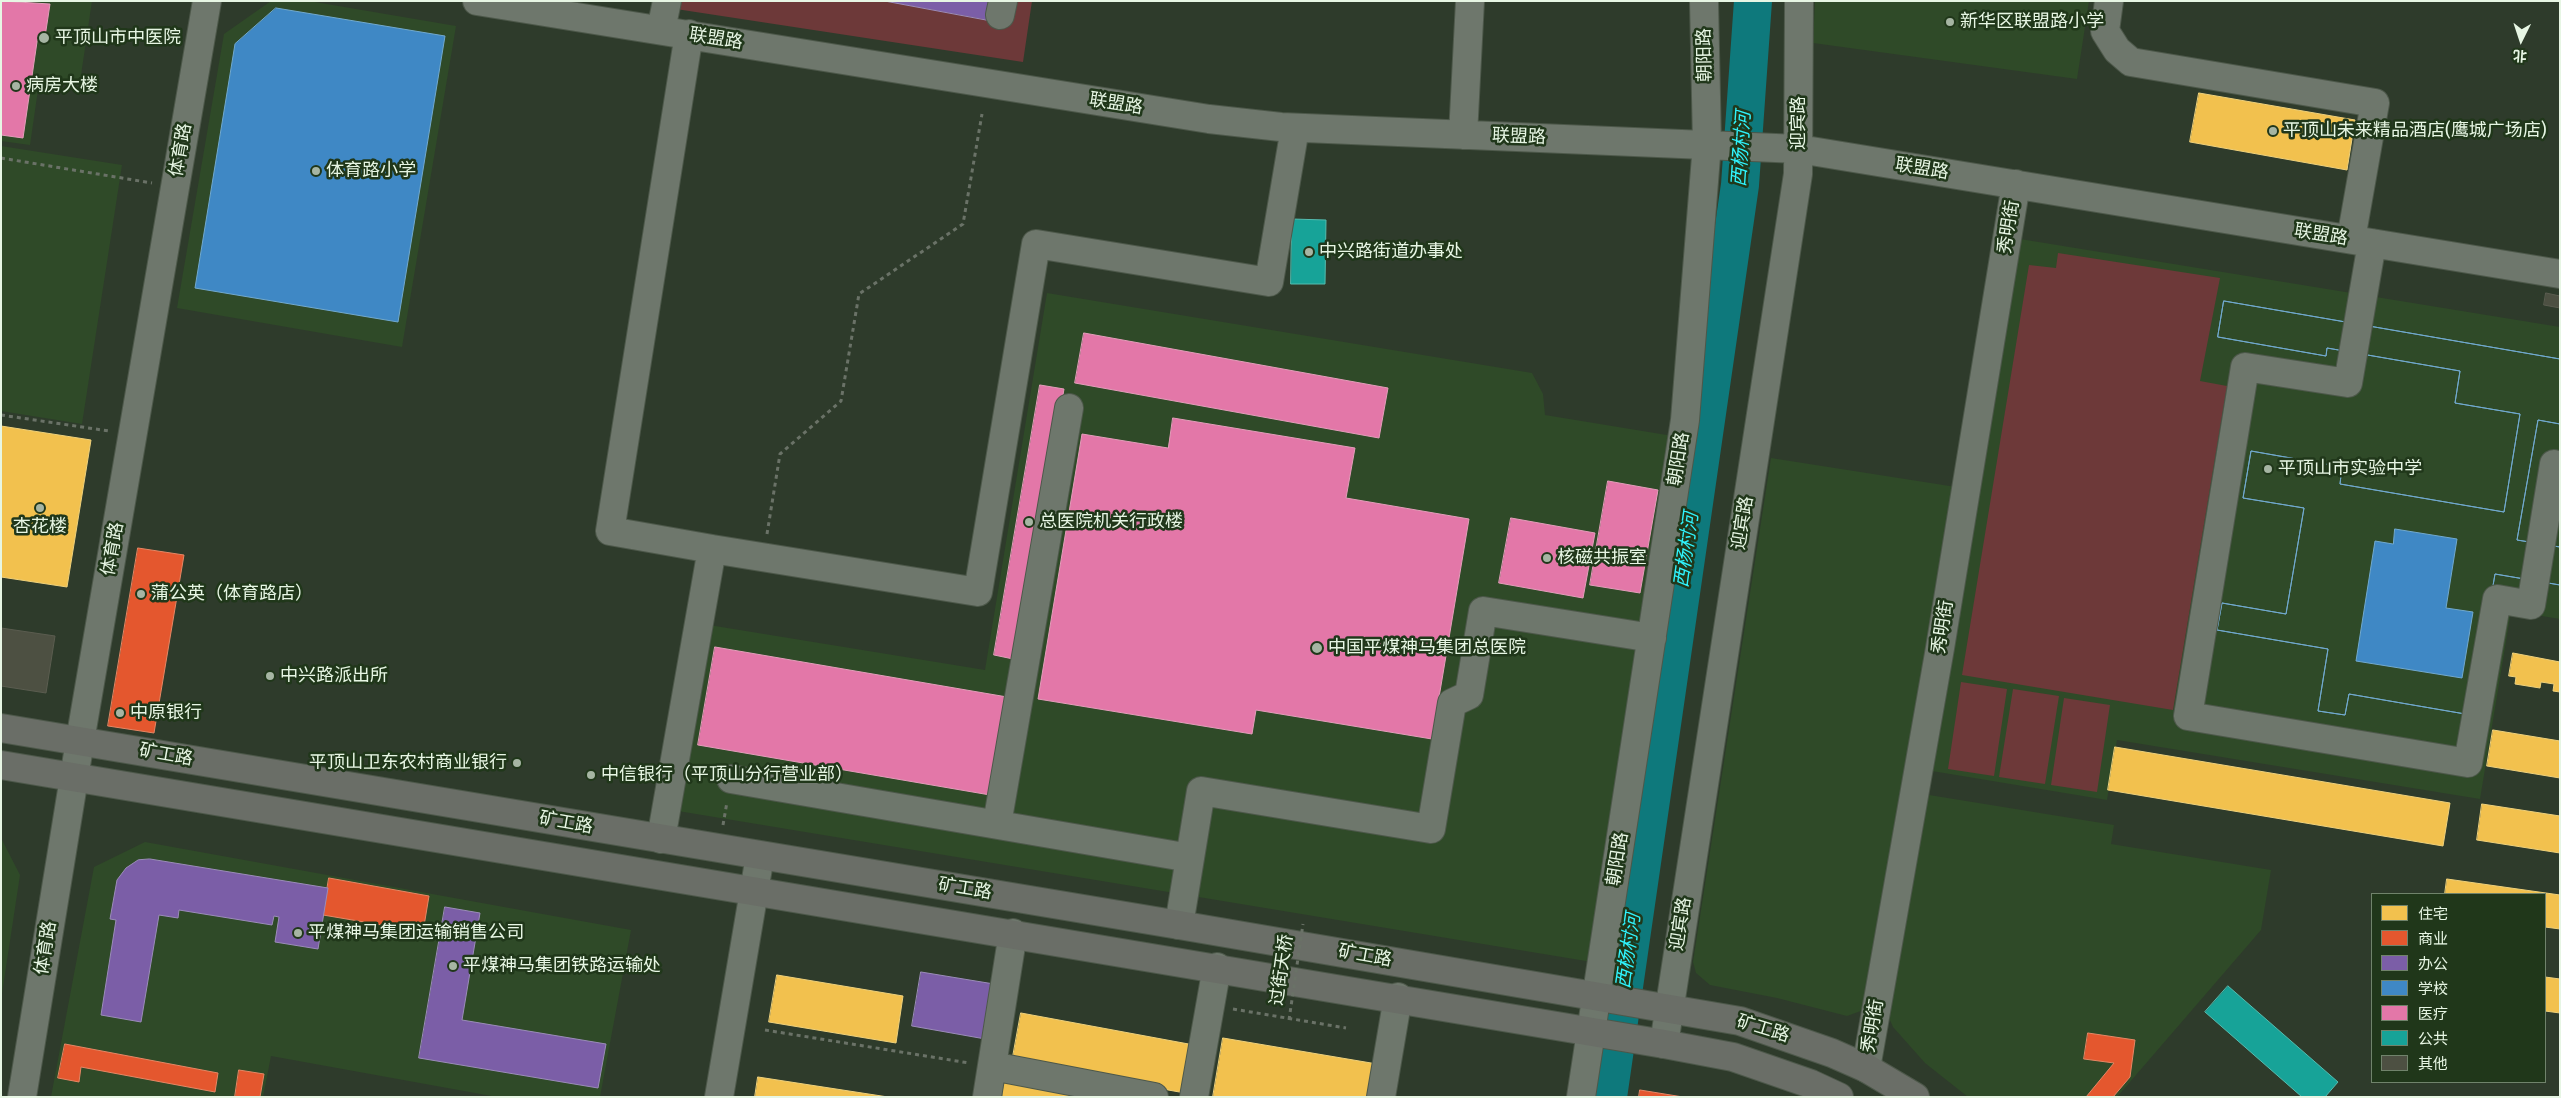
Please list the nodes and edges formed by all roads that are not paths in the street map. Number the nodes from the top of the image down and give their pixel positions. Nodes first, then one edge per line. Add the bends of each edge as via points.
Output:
1 (207, 1) edge
2 (477, 1) edge
3 (666, 1) edge
4 (1470, 1) edge
5 (1704, 1) edge
6 (1799, 1) edge
7 (2110, 1) edge
8 (662, 30) junction
9 (688, 34) junction
10 (1295, 128) junction
11 (1463, 135) junction
12 (1712, 144) junction
13 (1789, 148) junction
14 (2016, 184) junction
15 (2362, 241) junction
16 (2560, 274) edge
17 (1069, 408) dead end
18 (2554, 464) dead end
19 (712, 549) junction
20 (1652, 638) junction
21 (1, 728) edge
22 (80, 741) junction
23 (1, 765) edge
24 (74, 776) junction
25 (731, 779) road end
26 (997, 824) junction
27 (661, 839) junction
28 (760, 856) junction
29 (1190, 858) junction
30 (755, 890) junction
31 (1179, 925) junction
32 (1013, 933) junction
33 (1217, 967) junction
34 (1597, 995) junction
35 (1398, 998) junction
36 (1656, 1006) junction
37 (1591, 1031) junction
38 (1651, 1041) junction
39 (992, 1066) junction
40 (1866, 1068) junction
41 (22, 1097) edge
42 (719, 1097) edge
43 (987, 1097) edge
44 (1154, 1097) edge
45 (1194, 1097) edge
46 (1381, 1097) edge
47 (1581, 1097) edge
48 (1839, 1097) edge
49 (1915, 1097) edge

1 - 22 street, 体育路
2 - 8 street, 联盟路
3 - 8 street
4 - 11 street
5 - 12 street, 朝阳路
6 - 13 street, 迎宾路
7 - 15 street via 2105,31 2117,50 2131,62 2374,103
8 - 9 street, 联盟路
9 - 10 street, 联盟路 via 1199,118
9 - 19 street via 610,531
10 - 11 street, 联盟路
10 - 19 street via 1269,282 1036,244 978,592
11 - 12 street, 联盟路
12 - 13 street, 联盟路
12 - 20 street, 朝阳路 via 1685,420
13 - 14 street, 联盟路
13 - 36 street, 迎宾路 via 1798,174
14 - 15 street, 联盟路
14 - 40 street, 秀明街
15 - 16 street, 联盟路
15 - 18 street via 2348,383 2245,367 2188,716 2468,763 2497,599 2531,605
17 - 26 street
19 - 27 street
20 - 29 street via 1483,611 1470,695 1452,703 1431,829 1201,791
20 - 34 street, 朝阳路
21 - 22 main road, 矿工路
22 - 24 street, 体育路
22 - 27 main road, 矿工路
23 - 24 main road, 矿工路
24 - 30 main road, 矿工路
24 - 41 street, 体育路
25 - 26 street
26 - 29 street
27 - 28 main road, 矿工路
28 - 30 street
28 - 31 main road, 矿工路
29 - 31 street
30 - 32 main road, 矿工路
30 - 42 street
31 - 34 main road, 矿工路
32 - 33 main road, 矿工路
32 - 39 street
33 - 35 main road, 矿工路
33 - 45 street
34 - 36 main road, 矿工路
34 - 37 street, 朝阳路
35 - 37 main road, 矿工路
35 - 46 street
36 - 38 street, 迎宾路
36 - 40 main road, 矿工路 via 1740,1021
37 - 38 main road, 矿工路
37 - 47 street, 朝阳路
38 - 48 main road, 矿工路 via 1733,1057
39 - 43 street
39 - 44 street
40 - 49 main road, 矿工路

